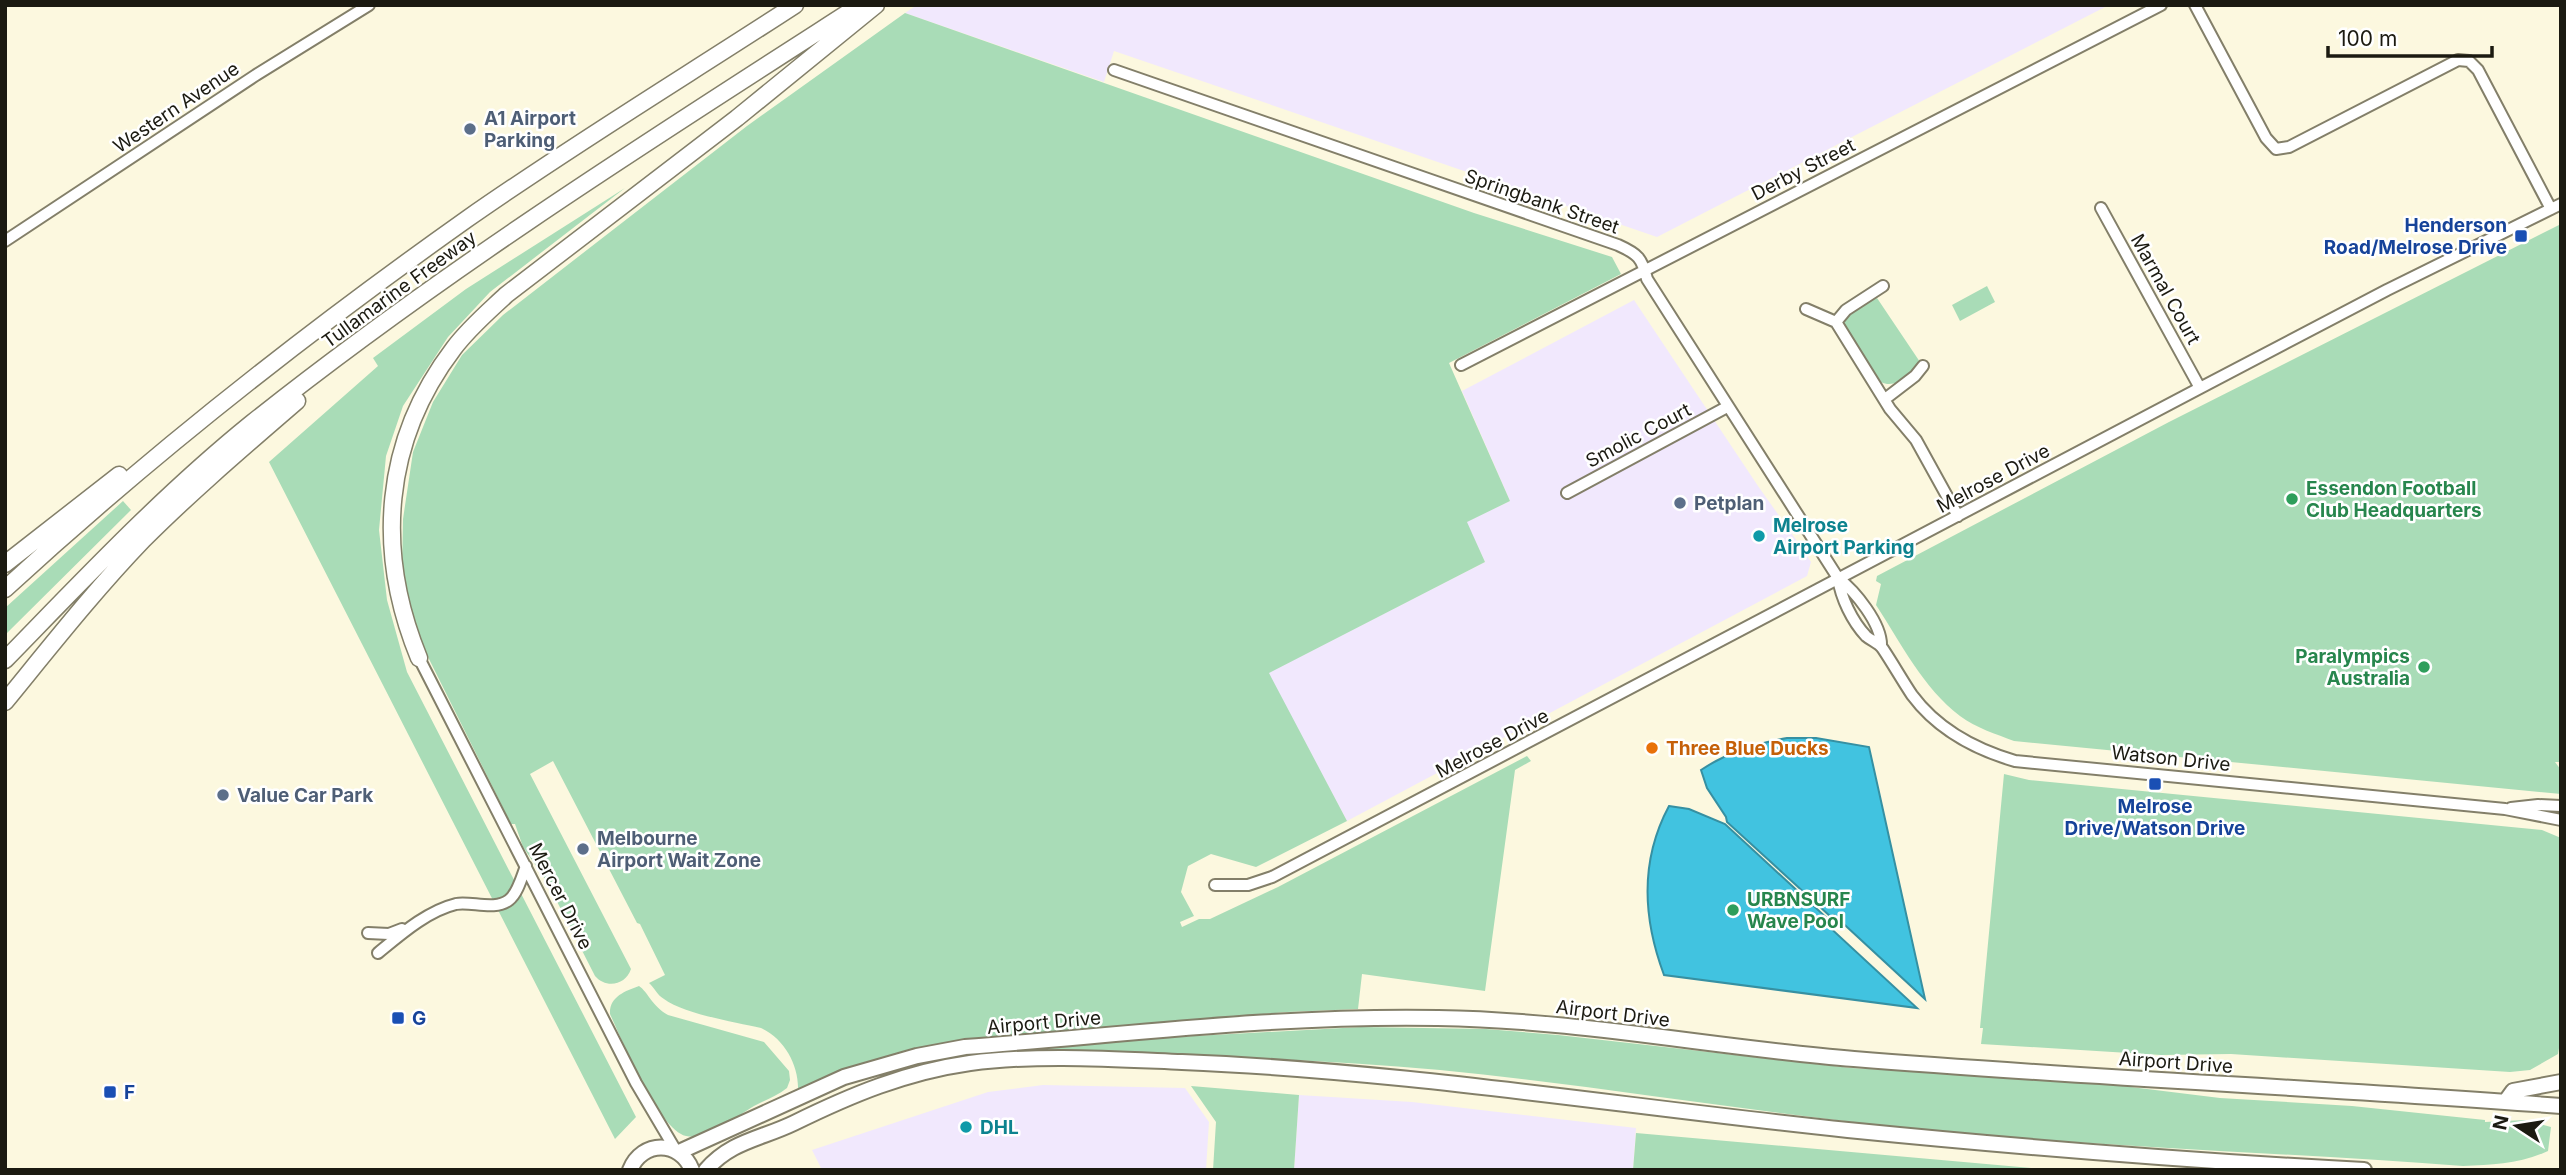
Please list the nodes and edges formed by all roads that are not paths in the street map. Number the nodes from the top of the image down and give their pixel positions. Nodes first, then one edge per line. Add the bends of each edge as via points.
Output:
1 (369, 5) edge
2 (795, 5) edge
3 (860, 5) edge
4 (876, 5) edge
5 (2161, 5) edge
6 (2194, 5) edge
7 (1114, 70) dead end
8 (2556, 207) edge
9 (2101, 208) dead end
10 (5, 242) edge
11 (1645, 271) junction
12 (1883, 286) dead end
13 (1806, 309) dead end
14 (402, 310) junction
15 (1836, 322) junction
16 (1461, 365) dead end
17 (1923, 366) dead end
18 (2200, 388) junction
19 (1885, 399) junction
20 (1727, 407) junction
21 (141, 468) junction
22 (1567, 494) dead end
23 (1958, 516) junction
24 (5, 564) edge
25 (1838, 578) junction
26 (5, 589) edge
27 (419, 658) joint
28 (5, 660) edge
29 (5, 702) edge
30 (2561, 806) edge
31 (2505, 809) junction
32 (2561, 820) edge
33 (526, 866) junction
34 (1215, 885) dead end
35 (415, 925) junction
36 (368, 933) dead end
37 (378, 953) dead end
38 (2561, 1082) edge
39 (2505, 1102) junction
40 (2561, 1106) edge
41 (677, 1151) junction
42 (630, 1170) edge
43 (692, 1170) edge
44 (706, 1170) edge
45 (2364, 1170) edge

1 - 10 street, Western Avenue
2 - 21 highway, Tullamarine Freeway via 468,219 271,363
3 - 14 highway, Tullamarine Freeway via 581,185
4 - 27 highway via 506,295 442,364 409,428 393,496 391,530 398,596
5 - 11 street, Derby Street
6 - 8 street via 2276,149 2289,147 2458,60 2469,61
7 - 11 street, Springbank Street via 1618,245 1637,256
8 - 18 street, Melrose Drive
9 - 18 street, Marmal Court
11 - 16 street, Derby Street
11 - 20 street, Springbank Street
12 - 15 street
13 - 15 street
14 - 28 highway, Tullamarine Freeway via 194,472
14 - 29 highway via 145,539 97,589
15 - 19 street
17 - 19 street
18 - 23 street, Melrose Drive
19 - 23 street via 1916,440
20 - 22 street, Smolic Court
20 - 25 street, Springbank Street
21 - 24 highway via 122,472
21 - 26 highway, Tullamarine Freeway
23 - 25 street, Melrose Drive
25 - 31 street, Watson Drive via 1853,590 1867,612 1881,635 1881,646 1913,696 1940,725 1983,750 2015,761
25 - 34 street, Melrose Drive via 1272,877 1248,885
27 - 33 street, Mercer Drive
30 - 31 street, Watson Drive
31 - 32 street, Watson Drive
33 - 35 street via 506,902 457,904
33 - 41 street, Mercer Drive via 636,1083
35 - 36 street via 389,934
35 - 37 street
38 - 39 main road via 2513,1091
39 - 40 main road, Airport Drive
39 - 41 main road, Airport Drive via 1850,1059 1483,1020 1341,1018 965,1048 917,1056 839,1079
41 - 42 main road, Airport Drive via 651,1148
41 - 43 main road
44 - 45 main road, Airport Drive via 729,1149 890,1080 971,1063 1040,1059 1324,1070 1848,1130

